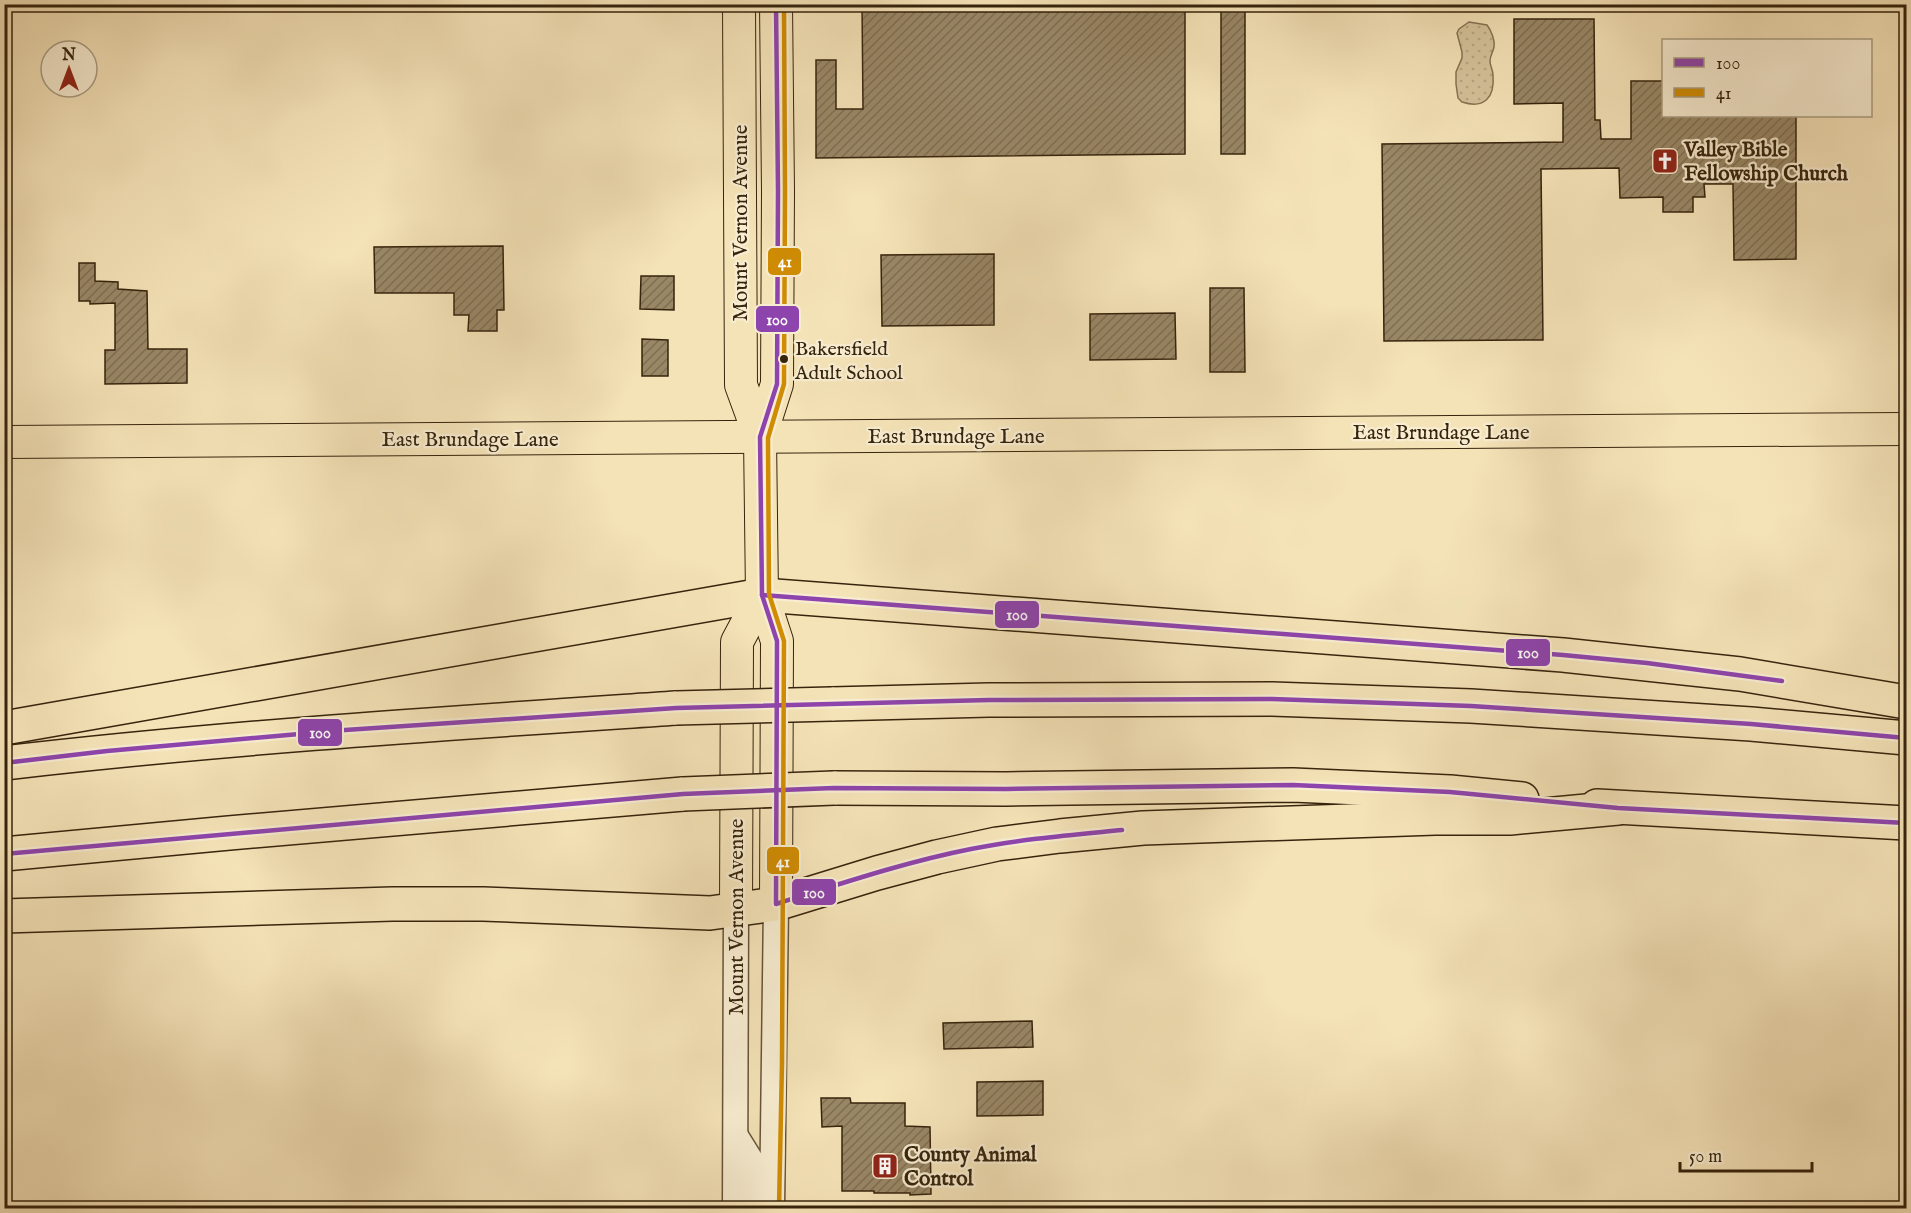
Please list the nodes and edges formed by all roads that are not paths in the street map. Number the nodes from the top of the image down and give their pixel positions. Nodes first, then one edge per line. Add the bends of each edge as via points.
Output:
1 (739, 4) edge
2 (776, 4) edge
3 (1906, 429) edge
4 (760, 437) junction
5 (4, 442) edge
6 (762, 595) junction
7 (1906, 702) edge
8 (4, 728) edge
9 (1906, 738) edge
10 (4, 763) edge
11 (1618, 808) junction
12 (1906, 823) edge
13 (4, 854) edge
14 (776, 904) junction
15 (736, 910) junction
16 (4, 916) edge
17 (736, 1136) junction
18 (735, 1209) edge
19 (753, 1209) edge
20 (772, 1209) edge

1 - 4 main road, Mount Vernon Avenue via 741,385
2 - 4 main road, Mount Vernon Avenue via 777,384
3 - 4 main road, East Brundage Lane
4 - 5 main road, East Brundage Lane
4 - 6 main road, Mount Vernon Avenue
6 - 7 highway via 1575,656 1740,674
6 - 8 highway
6 - 14 main road, Mount Vernon Avenue via 777,641
6 - 15 main road, Mount Vernon Avenue via 737,642
9 - 10 highway, bridge via 1471,706 1272,699 989,700 676,708 345,730
11 - 12 highway
11 - 13 highway, bridge via 1450,792 1293,784 834,788 683,794
11 - 14 highway via 1510,818 1143,828 1060,836 937,857
14 - 15 highway
14 - 20 street, Mount Vernon Avenue
15 - 16 highway via 710,914 392,904
15 - 17 street, Mount Vernon Avenue
17 - 18 street, Mount Vernon Avenue
17 - 19 street via 754,1165

